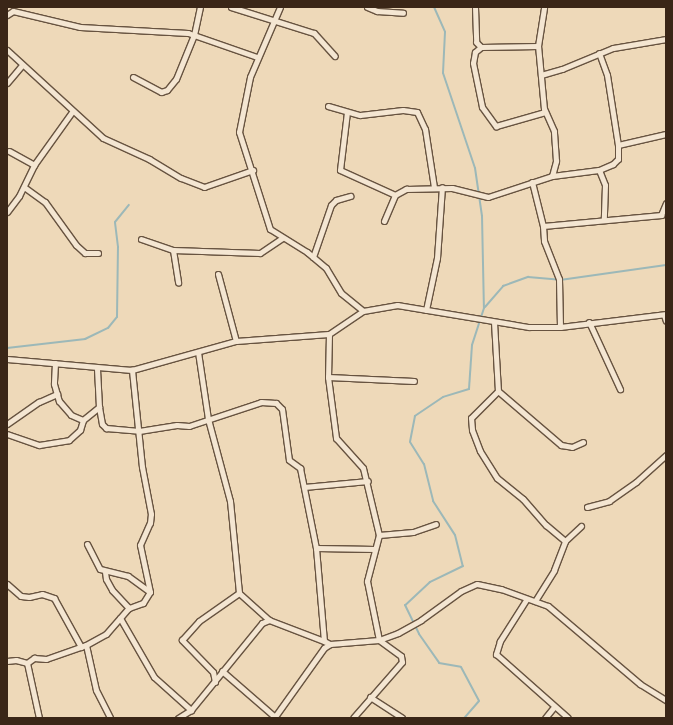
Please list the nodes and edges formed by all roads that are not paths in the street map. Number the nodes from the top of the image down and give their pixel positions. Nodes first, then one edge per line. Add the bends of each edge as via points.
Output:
1 (200, 7) edge
2 (231, 7) edge
3 (280, 7) edge
4 (367, 7) edge
5 (475, 7) edge
6 (544, 7) edge
7 (18, 10) edge
8 (403, 13) dead end
9 (7, 15) edge
10 (272, 21) junction
11 (194, 35) junction
12 (666, 39) edge
13 (538, 46) junction
14 (481, 47) junction
15 (7, 50) edge
16 (599, 53) junction
17 (335, 56) dead end
18 (257, 57) junction
19 (22, 65) junction
20 (541, 75) junction
21 (133, 77) dead end
22 (7, 83) edge
23 (328, 106) dead end
24 (72, 112) junction
25 (347, 112) junction
26 (545, 112) junction
27 (666, 134) edge
28 (618, 145) junction
29 (9, 151) dead end
30 (34, 165) junction
31 (253, 170) junction
32 (598, 170) junction
33 (552, 176) junction
34 (532, 182) junction
35 (24, 186) junction
36 (434, 187) junction
37 (442, 187) junction
38 (395, 195) junction
39 (350, 196) dead end
40 (666, 203) edge
41 (7, 212) edge
42 (604, 220) junction
43 (384, 221) dead end
44 (543, 226) junction
45 (142, 238) dead end
46 (282, 238) junction
47 (173, 250) junction
48 (98, 253) dead end
49 (313, 257) junction
50 (218, 274) dead end
51 (178, 283) dead end
52 (426, 310) junction
53 (363, 311) junction
54 (665, 314) edge
55 (666, 321) edge
56 (494, 322) junction
57 (589, 322) junction
58 (560, 327) junction
59 (329, 334) junction
60 (236, 342) junction
61 (198, 352) junction
62 (7, 359) edge
63 (55, 363) junction
64 (97, 368) junction
65 (132, 370) junction
66 (328, 377) junction
67 (414, 381) dead end
68 (620, 389) dead end
69 (498, 391) junction
70 (57, 394) junction
71 (99, 408) junction
72 (208, 418) junction
73 (83, 420) junction
74 (7, 424) edge
75 (139, 432) junction
76 (7, 434) edge
77 (583, 442) dead end
78 (666, 455) edge
79 (368, 481) junction
80 (304, 487) junction
81 (588, 507) dead end
82 (436, 524) dead end
83 (580, 526) dead end
84 (379, 535) junction
85 (565, 541) junction
86 (87, 544) dead end
87 (316, 548) junction
88 (375, 549) junction
89 (105, 572) junction
90 (7, 584) edge
91 (150, 592) junction
92 (239, 593) junction
93 (526, 600) junction
94 (535, 601) junction
95 (129, 608) junction
96 (120, 618) junction
97 (269, 620) junction
98 (378, 640) junction
99 (324, 642) junction
100 (330, 644) junction
101 (84, 646) junction
102 (7, 661) edge
103 (27, 663) junction
104 (222, 671) junction
105 (215, 682) junction
106 (370, 697) junction
107 (666, 700) edge
108 (554, 707) junction
109 (191, 710) junction
110 (186, 717) edge
111 (39, 718) edge
112 (110, 718) edge
113 (178, 718) edge
114 (274, 718) edge
115 (353, 718) edge
116 (402, 718) edge
117 (545, 718) edge
118 (568, 718) edge

1 - 11 street
2 - 10 street
3 - 10 street
4 - 8 street via 377,11
5 - 14 street via 476,42
6 - 13 street
7 - 9 street via 10,11
7 - 11 street via 80,27
10 - 17 street via 314,33
10 - 18 street
11 - 18 street
11 - 21 street via 176,79 167,90 161,92
12 - 16 street via 613,48
13 - 14 street
13 - 20 street
14 - 26 street via 475,52 473,62 478,96 482,107 496,126
15 - 19 street
16 - 20 street
16 - 28 street via 607,75
18 - 31 street via 242,108 239,132
19 - 22 street
19 - 24 street
20 - 26 street
23 - 25 street
24 - 30 street
24 - 31 street via 103,138 204,187
25 - 36 street via 360,115 403,110 417,112 425,129
25 - 38 street via 340,170
26 - 33 street via 554,131 556,161
27 - 28 street
28 - 32 street via 618,159
29 - 30 street
30 - 35 street
31 - 46 street via 270,229
32 - 33 street
32 - 42 street via 605,185
33 - 34 street
34 - 37 street via 488,197
34 - 44 street
35 - 41 street
35 - 48 street via 45,202 76,245 85,253
36 - 37 street
36 - 38 street via 406,189
37 - 52 street via 437,258
38 - 43 street
39 - 49 street via 336,200 331,205
40 - 42 street via 661,215
42 - 44 street
44 - 58 street via 544,241 559,279
45 - 47 street
46 - 47 street via 260,253
46 - 49 street
47 - 51 street
49 - 53 street via 326,268 341,293
50 - 60 street
52 - 53 street via 397,305
52 - 56 street
53 - 59 street
54 - 55 street
54 - 57 street
56 - 58 street via 529,327
56 - 69 street
57 - 58 street
57 - 68 street
59 - 60 street
59 - 66 street
60 - 61 street
61 - 65 street
61 - 72 street
62 - 63 street
63 - 64 street
63 - 70 street
64 - 65 street
64 - 71 street
65 - 75 street
66 - 67 street
66 - 79 street via 336,438 363,468
69 - 77 street via 561,445 572,447
69 - 85 street via 471,418 472,430 480,451 497,478 523,499 546,525
70 - 73 street via 59,401 71,415
70 - 74 street via 39,402
71 - 73 street
71 - 75 street via 102,424 106,428
72 - 75 street via 189,426 177,425
72 - 80 street via 261,402 276,403 282,409 289,460 300,468
72 - 92 street via 230,501
73 - 76 street via 80,430 69,440 51,445 39,445
75 - 91 street via 142,467 151,514 150,523 140,545
78 - 81 street via 636,482 609,501
79 - 80 street
79 - 84 street
80 - 87 street
82 - 84 street via 414,532
83 - 85 street
84 - 88 street
85 - 94 street via 554,570
86 - 89 street via 100,569
87 - 88 street
87 - 99 street
88 - 98 street via 367,581
89 - 91 street via 128,576
89 - 95 street via 112,590
90 - 101 street via 21,596 42,594 54,598
91 - 95 street via 143,602
92 - 97 street
92 - 105 street via 199,621 182,640 213,672
93 - 94 street
93 - 98 street via 501,589 477,584 460,591 411,627
93 - 108 street via 500,640 496,654
94 - 107 street via 558,614 640,684
95 - 96 street
96 - 101 street via 106,634
96 - 109 street via 154,677
97 - 99 street
97 - 104 street via 262,623
98 - 100 street
98 - 106 street via 401,656 402,662
99 - 100 street
100 - 114 street via 324,648
101 - 103 street via 46,658 34,658
101 - 112 street via 96,690
102 - 103 street
103 - 111 street
104 - 105 street
104 - 114 street
105 - 109 street
106 - 115 street
106 - 116 street
108 - 117 street
108 - 118 street
109 - 110 street
110 - 113 street

